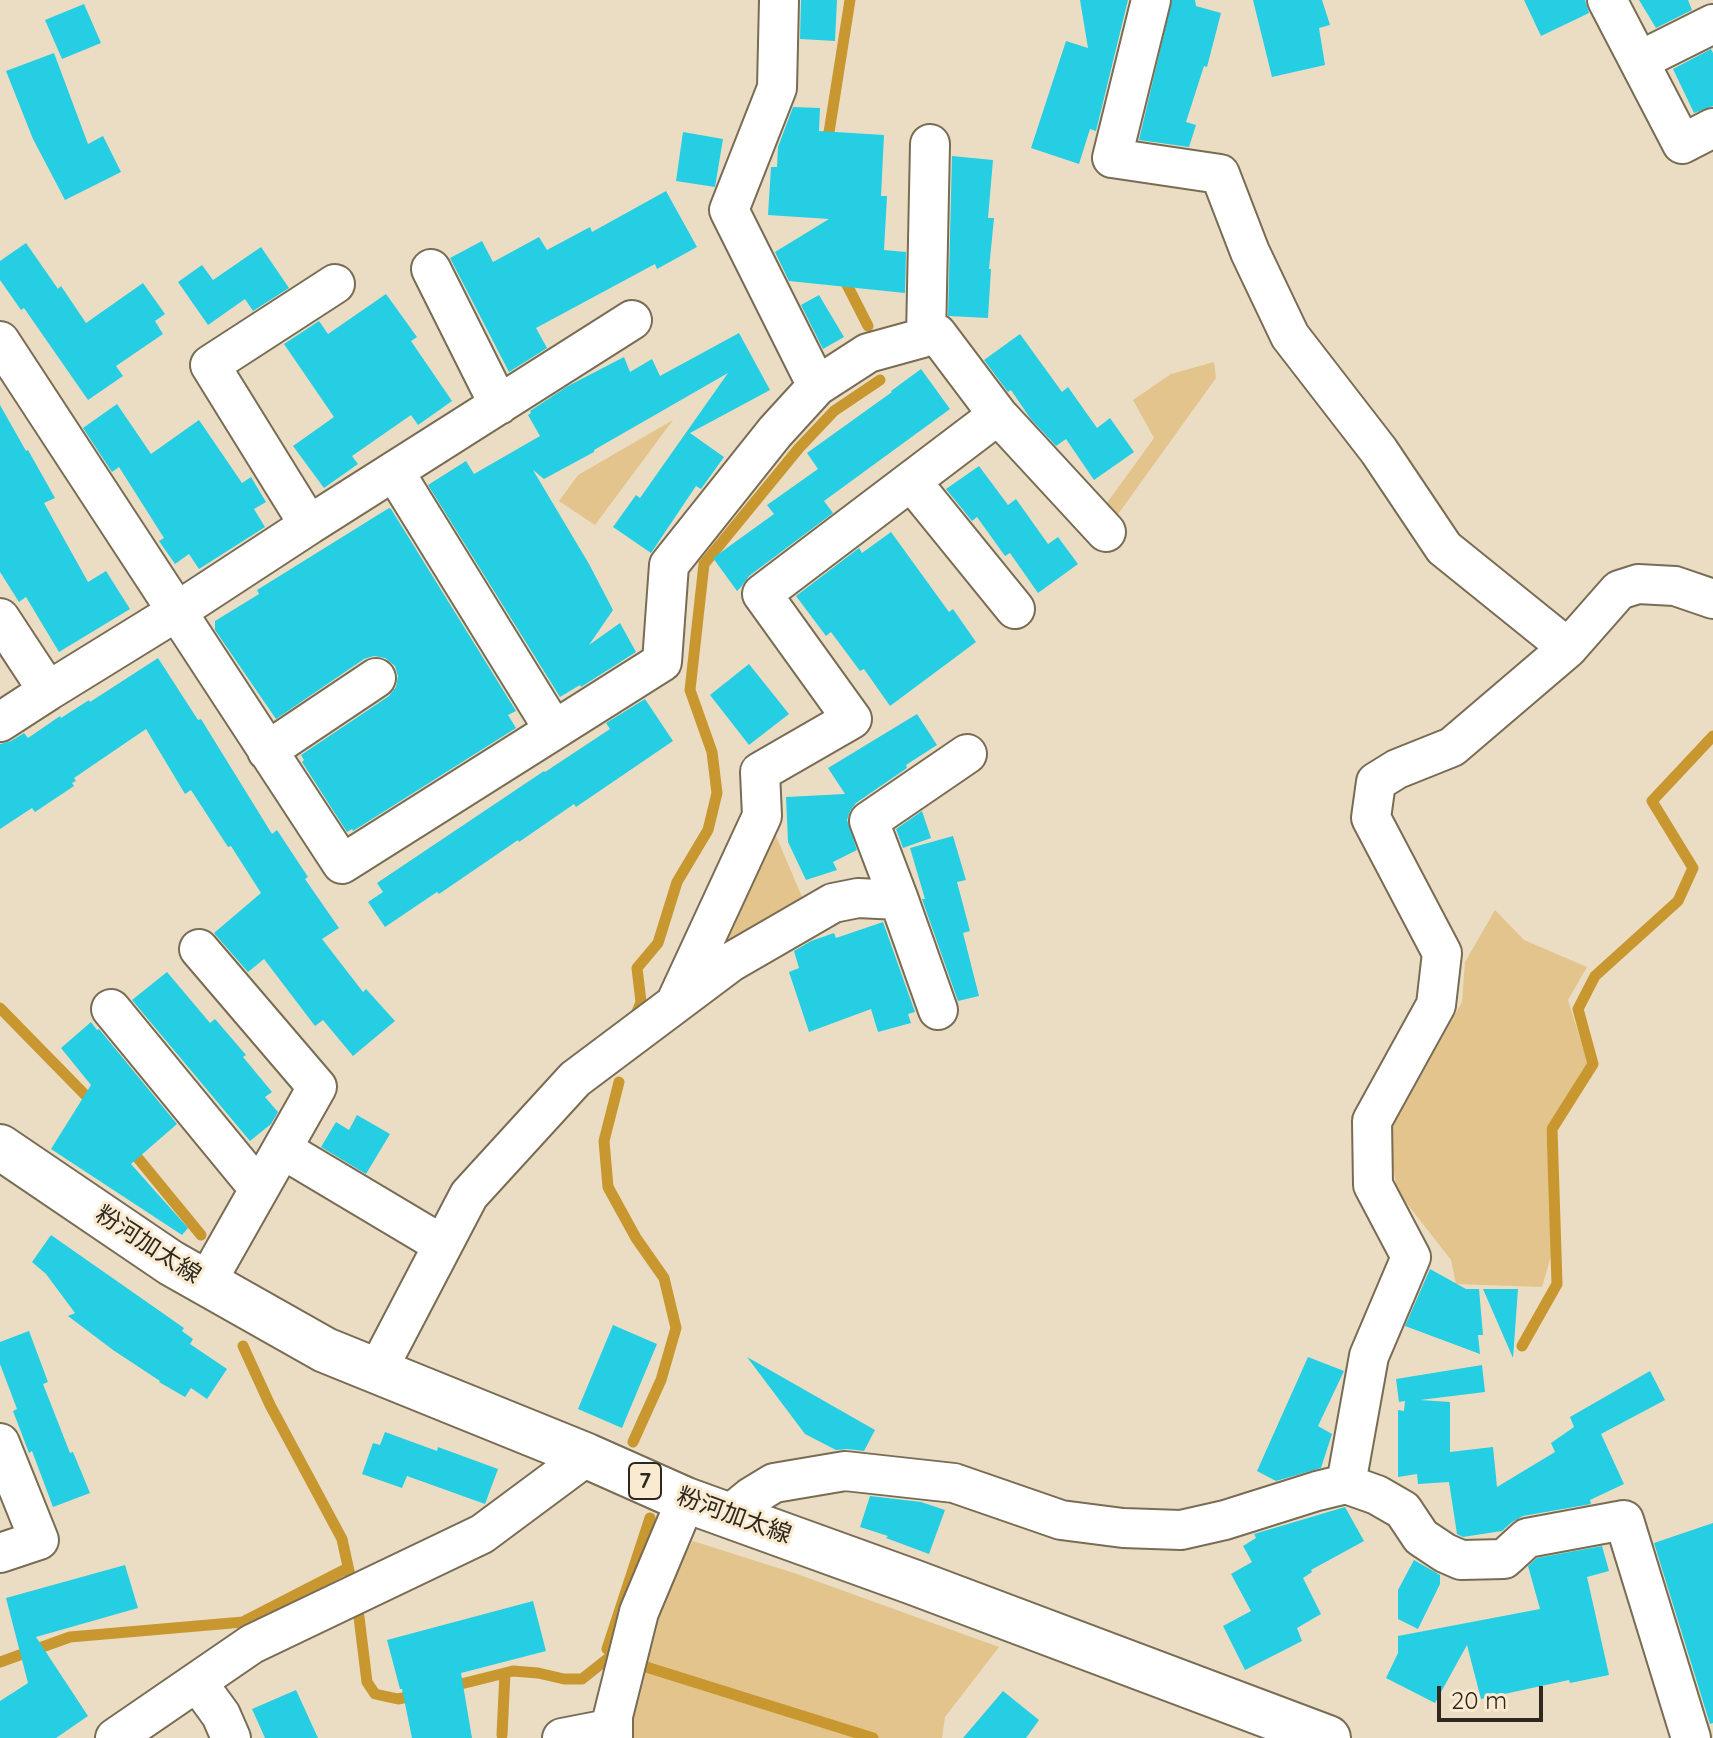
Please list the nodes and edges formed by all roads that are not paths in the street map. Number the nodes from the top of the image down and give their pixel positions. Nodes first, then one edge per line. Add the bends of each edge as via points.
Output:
1 (779, 0) edge
2 (1151, 0) edge
3 (1607, 0) edge
4 (1713, 24) edge
5 (1639, 61) junction
6 (1713, 128) edge
7 (930, 144) dead end
8 (431, 269) dead end
9 (335, 284) dead end
10 (632, 320) dead end
11 (926, 337) junction
12 (0, 341) edge
13 (817, 386) junction
14 (499, 405) junction
15 (998, 415) junction
16 (394, 471) junction
17 (911, 481) junction
18 (309, 525) junction
19 (1106, 532) dead end
20 (1713, 599) edge
21 (1015, 609) dead end
22 (176, 612) junction
23 (0, 618) edge
24 (1568, 648) junction
25 (376, 678) dead end
26 (48, 691) junction
27 (0, 722) edge
28 (554, 730) junction
29 (267, 751) junction
30 (967, 754) dead end
31 (899, 900) junction
32 (199, 949) dead end
33 (675, 1004) junction
34 (111, 1009) dead end
35 (938, 1010) dead end
36 (0, 1147) edge
37 (282, 1149) junction
38 (259, 1189) junction
39 (443, 1245) junction
40 (206, 1283) junction
41 (377, 1371) junction
42 (0, 1443) edge
43 (587, 1456) junction
44 (1346, 1484) junction
45 (686, 1500) junction
46 (729, 1515) junction
47 (0, 1553) edge
48 (197, 1682) junction
49 (613, 1735) edge
50 (115, 1738) edge
51 (231, 1738) edge
52 (562, 1738) edge
53 (1328, 1738) edge
54 (1691, 1738) edge

1 - 13 street via 777,88 729,210
2 - 24 street via 1112,158 1220,174 1290,336 1379,451 1444,548
3 - 5 street
4 - 5 street
5 - 6 street via 1682,144
7 - 11 street
8 - 14 street
9 - 18 street via 210,365
10 - 14 street
11 - 13 street via 868,353
11 - 15 street via 937,334
12 - 22 street
13 - 28 street via 669,565 662,662
14 - 16 street
15 - 17 street
15 - 19 street
16 - 18 street
16 - 28 street
17 - 21 street
17 - 33 street via 762,594 852,719 760,772 762,816
18 - 22 street
20 - 24 street via 1675,586 1638,584 1619,590
22 - 26 street
22 - 29 street
23 - 26 street
24 - 44 street via 1452,747 1376,782 1371,818 1442,953 1436,1005 1372,1121 1373,1185 1411,1257 1369,1356
25 - 29 street
26 - 27 street
28 - 29 street via 342,864
30 - 31 street via 869,821
31 - 33 street via 833,903 731,962
31 - 35 street
32 - 37 street via 317,1087
33 - 39 street via 575,1079 469,1195
34 - 38 street
36 - 40 main road, 粉河加太線 / 7
37 - 38 street
37 - 39 street
38 - 40 street
39 - 41 street
40 - 41 main road, 粉河加太線 / 7 via 325,1350
41 - 43 main road, 粉河加太線 / 7
42 - 47 street via 39,1540
43 - 45 main road, 粉河加太線 / 7
43 - 48 street via 482,1534 252,1644
44 - 46 street via 1181,1530 1061,1520 954,1483 845,1471 774,1483
44 - 54 street via 1403,1510 1421,1537 1461,1560 1504,1559 1527,1538 1624,1520
45 - 46 main road, 粉河加太線 / 7
45 - 49 street via 639,1612
46 - 53 main road, 粉河加太線 / 7
48 - 50 street
48 - 51 street
49 - 52 street via 598,1731

